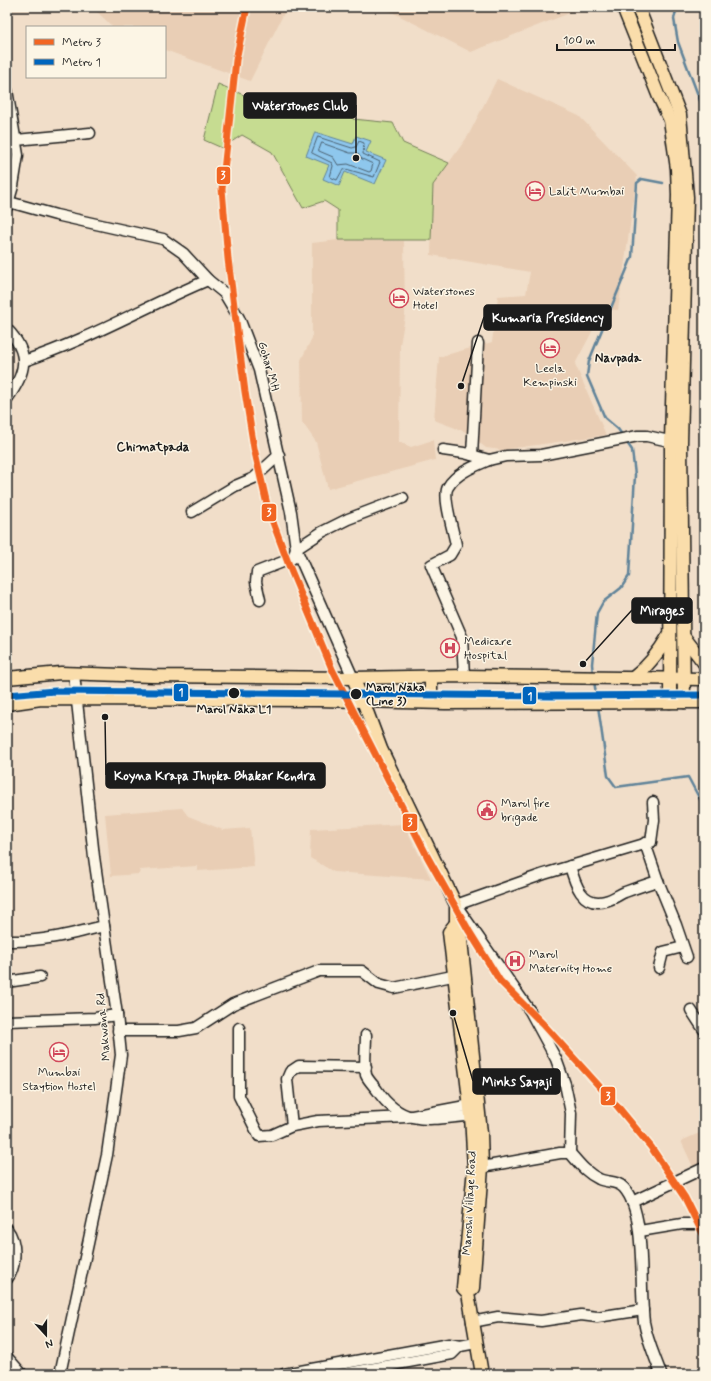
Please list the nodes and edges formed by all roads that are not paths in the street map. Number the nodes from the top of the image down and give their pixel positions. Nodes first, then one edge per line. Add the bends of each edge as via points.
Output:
1 (623, 7) edge
2 (638, 7) edge
3 (7, 90) edge
4 (90, 133) dead end
5 (16, 140) junction
6 (8, 204) edge
7 (208, 280) junction
8 (7, 328) edge
9 (478, 343) dead end
10 (24, 361) junction
11 (7, 399) edge
12 (676, 442) junction
13 (443, 450) dead end
14 (278, 455) junction
15 (472, 455) junction
16 (489, 460) junction
17 (403, 498) dead end
18 (192, 512) dead end
19 (296, 550) junction
20 (260, 600) dead end
21 (670, 634) junction
22 (684, 636) junction
23 (704, 663) edge
24 (74, 674) junction
25 (464, 676) junction
26 (7, 678) edge
27 (352, 678) junction
28 (431, 678) junction
29 (633, 678) junction
30 (669, 679) junction
31 (685, 679) junction
32 (704, 679) edge
33 (76, 699) junction
34 (363, 701) junction
35 (431, 702) junction
36 (670, 702) junction
37 (684, 702) junction
38 (704, 702) edge
39 (7, 704) edge
40 (653, 802) dead end
41 (645, 844) junction
42 (570, 866) junction
43 (658, 881) junction
44 (456, 905) junction
45 (104, 926) junction
46 (7, 941) edge
47 (659, 968) dead end
48 (459, 975) junction
49 (40, 977) dead end
50 (7, 982) edge
51 (691, 1010) dead end
52 (117, 1015) junction
53 (7, 1021) edge
54 (240, 1028) dead end
55 (704, 1030) edge
56 (118, 1031) junction
57 (366, 1036) dead end
58 (366, 1067) junction
59 (474, 1110) junction
60 (407, 1117) junction
61 (292, 1126) junction
62 (570, 1153) junction
63 (482, 1167) junction
64 (704, 1168) edge
65 (632, 1202) junction
66 (704, 1224) edge
67 (7, 1229) edge
68 (640, 1231) junction
69 (7, 1280) edge
70 (468, 1293) junction
71 (644, 1310) junction
72 (472, 1322) junction
73 (476, 1343) junction
74 (460, 1346) junction
75 (7, 1357) edge
76 (22, 1374) edge
77 (60, 1374) edge
78 (284, 1374) edge
79 (343, 1374) edge
80 (482, 1374) edge
81 (661, 1374) edge

1 - 12 main road via 670,120 677,169
2 - 12 main road via 680,115 687,197
3 - 5 street
4 - 5 street
5 - 6 street via 18,155
6 - 7 street, Gohar MH via 163,239 183,253
7 - 10 street via 140,310 90,336
7 - 14 street, Gohar MH via 224,293 249,341
8 - 10 street via 17,339
9 - 15 street
10 - 11 street via 17,385
12 - 16 street via 638,436 541,455 506,456
12 - 21 main road
12 - 22 main road
13 - 15 street
14 - 18 street via 254,478 235,486
14 - 19 street, Gohar MH via 291,512
15 - 16 street
16 - 25 street via 463,473 447,487 445,497 456,544 450,555 431,565 462,637
17 - 19 street via 348,519 322,532
19 - 20 street via 293,558 257,572 256,582
19 - 27 street, Gohar MH
21 - 29 main road via 650,664
21 - 30 main road
22 - 23 main road
22 - 31 main road
24 - 26 main road
24 - 27 main road
24 - 33 street, Makwana Rd
25 - 28 main road
25 - 29 main road
27 - 28 main road
27 - 34 main road, Maroshi Village Road
28 - 35 main road
29 - 30 main road
30 - 31 main road
30 - 36 main road
31 - 32 main road
31 - 37 main road
33 - 34 main road
33 - 39 main road via 41,699
33 - 45 street, Makwana Rd
34 - 35 main road
34 - 44 main road, Maroshi Village Road via 381,749
35 - 36 main road
36 - 37 main road
37 - 38 main road
40 - 41 street via 651,842
41 - 42 street
41 - 43 street
42 - 43 street via 580,892 586,899 596,902
42 - 44 street
43 - 47 street via 685,952 663,952
44 - 48 main road, Maroshi Village Road via 456,923 460,930
44 - 62 street via 530,1011 556,1059 565,1084 570,1113
45 - 46 street via 30,942
45 - 52 street, Makwana Rd
48 - 56 street via 394,988 379,984 362,971 319,971 233,1004 196,1028 179,1031
48 - 59 main road, Maroshi Village Road
49 - 50 street
51 - 55 street
52 - 53 street
52 - 56 street, Makwana Rd
54 - 61 street via 239,1096 259,1136 272,1136
56 - 77 street, Makwana Rd via 121,1055 107,1155
57 - 58 street
58 - 60 street via 366,1076 383,1100
58 - 61 street via 299,1066 290,1072 287,1079
59 - 60 street
59 - 63 main road, Maroshi Village Road
59 - 70 main road, Maroshi Village Road via 474,1168 463,1288
60 - 61 street via 318,1121
62 - 63 street
62 - 65 street via 586,1172 600,1180 614,1182 623,1187
63 - 70 main road, Maroshi Village Road via 473,1288
64 - 65 street
65 - 68 street
66 - 68 street via 682,1224
67 - 69 street via 11,1234 14,1258
68 - 71 street
70 - 72 main road, Maroshi Village Road
71 - 72 street via 541,1321 498,1317
71 - 81 street via 649,1341
72 - 73 main road, Maroshi Village Road
73 - 74 street
73 - 80 main road, Maroshi Village Road
74 - 78 street via 449,1344
74 - 79 street via 452,1354
75 - 76 street

